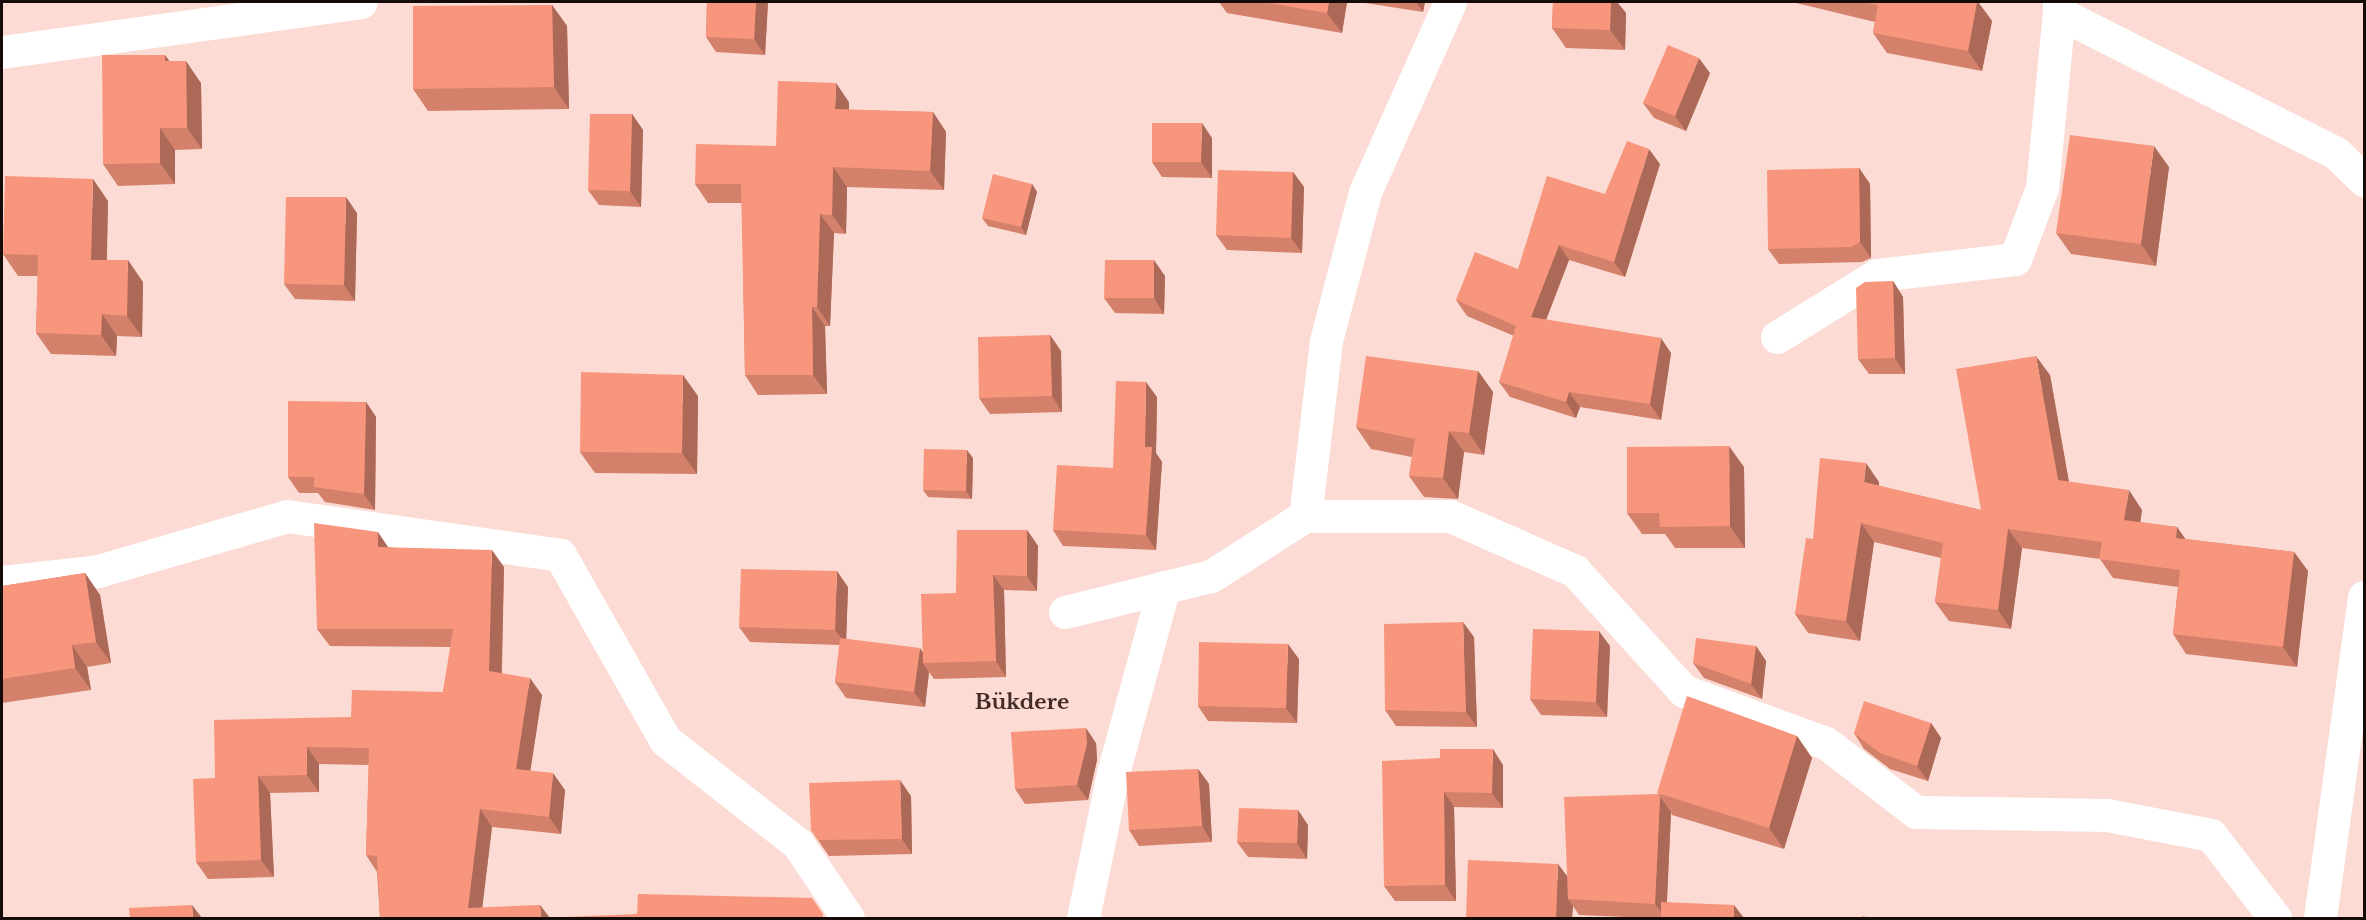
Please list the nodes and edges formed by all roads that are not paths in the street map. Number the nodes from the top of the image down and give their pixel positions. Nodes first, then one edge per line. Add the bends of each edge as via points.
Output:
1 (361, 2) edge
2 (1450, 2) edge
3 (2059, 7) edge
4 (2, 52) edge
5 (2364, 180) edge
6 (1777, 337) dead end
7 (1305, 516) junction
8 (2, 582) edge
9 (1164, 587) junction
10 (2364, 597) edge
11 (1065, 612) dead end
12 (848, 918) edge
13 (1083, 918) edge
14 (2275, 918) edge
15 (2320, 918) edge

1 - 4 street
2 - 7 street via 1365,192 1326,341
3 - 5 street via 2336,153
3 - 6 street via 2042,188 2015,259 1877,275
7 - 9 street via 1211,576
7 - 14 street via 1450,516 1575,571 1684,691 1826,743 1916,812 2107,815 2211,835
8 - 12 street via 98,571 287,516 560,555 665,740 798,844
9 - 11 street
9 - 13 street via 1113,773
10 - 15 street

